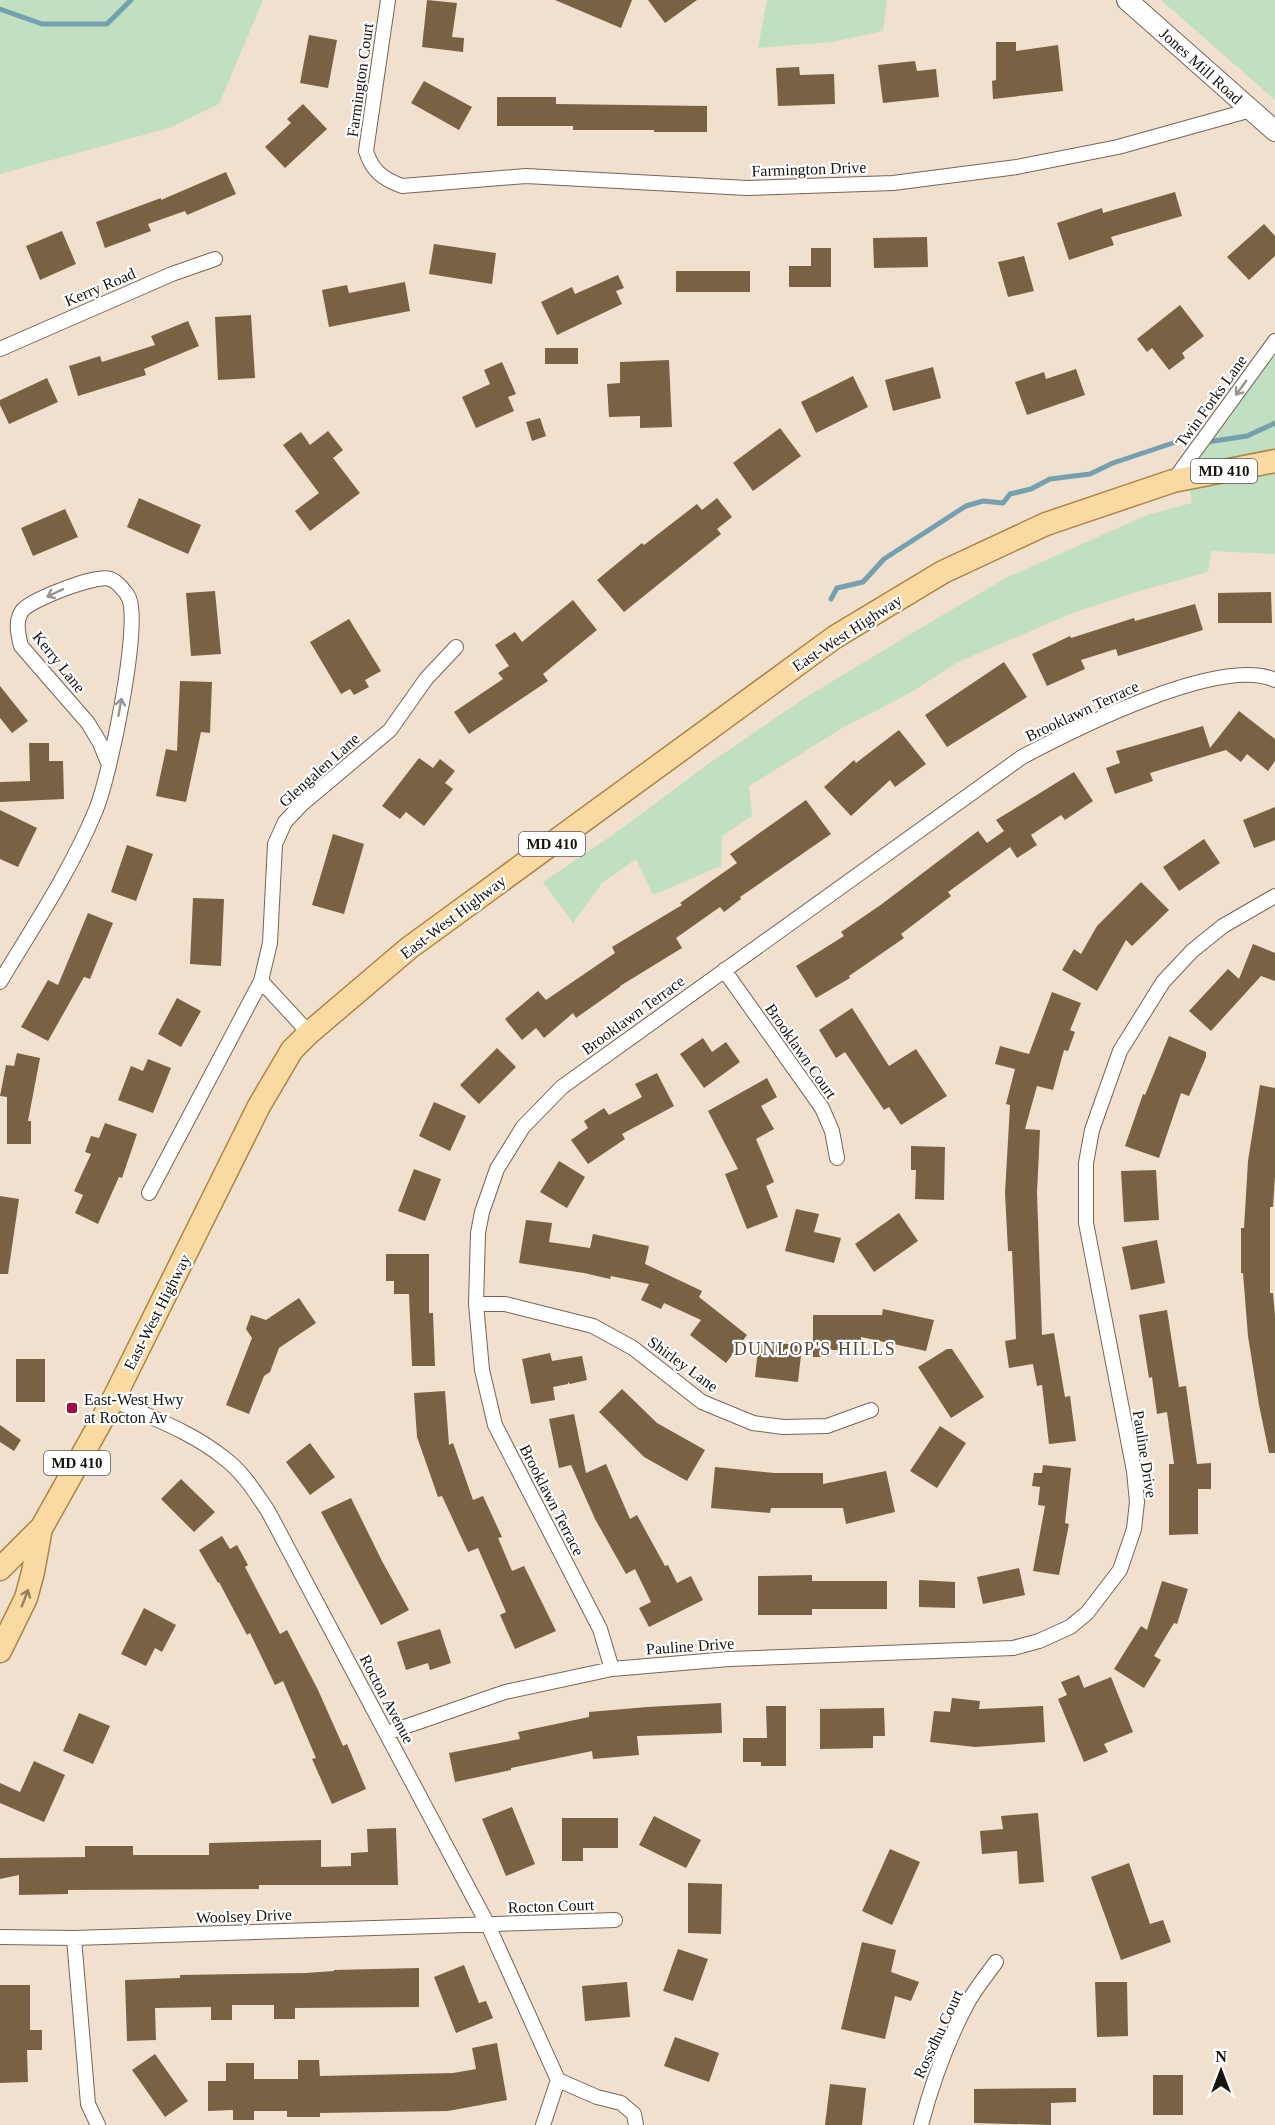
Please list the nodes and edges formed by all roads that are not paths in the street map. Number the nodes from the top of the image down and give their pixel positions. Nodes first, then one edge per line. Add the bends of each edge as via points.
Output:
1 (388, 0) edge
2 (1127, 0) edge
3 (1251, 110) junction
4 (1275, 131) edge
5 (370, 164) joint
6 (215, 259) dead end
7 (1275, 341) edge
8 (0, 349) edge
9 (1275, 461) edge
10 (1173, 481) junction
11 (456, 647) dead end
12 (1275, 680) edge
13 (109, 765) junction
14 (1275, 896) edge
15 (724, 970) junction
16 (261, 981) junction
17 (0, 982) edge
18 (309, 1033) junction
19 (837, 1158) dead end
20 (149, 1193) dead end
21 (476, 1304) junction
22 (113, 1400) junction
23 (871, 1410) dead end
24 (42, 1527) junction
25 (0, 1569) edge
26 (0, 1651) edge
27 (612, 1669) junction
28 (387, 1733) junction
29 (615, 1920) dead end
30 (488, 1924) junction
31 (0, 1937) edge
32 (74, 1938) junction
33 (996, 1962) dead end
34 (558, 2080) junction
35 (98, 2125) edge
36 (543, 2125) edge
37 (636, 2125) edge
38 (921, 2125) edge

1 - 5 street, Farmington Court via 366,151
2 - 3 main road, Jones Mill Road
3 - 4 main road, Jones Mill Road
3 - 5 street, Farmington Drive via 1118,147 1017,167 893,183 747,188 526,176 402,186 387,180
6 - 8 street, Kerry Road
7 -> 10 street, Twin Forks Lane
9 - 10 main road, East-West Highway / MD 410
10 - 18 main road, East-West Highway / MD 410 via 1035,529 943,572 835,637 409,948
11 - 16 street, Glengalen Lane via 426,679 390,730 285,822 275,844 270,943
12 - 15 street, Brooklawn Terrace via 1237,674 1175,689 1073,730 1022,757
13 -> 13 street, Kerry Lane via 127,670 131,619 129,600 122,588 110,579 98,579 80,582 24,608 18,618 17,633 21,646 88,723
13 - 17 street, Kerry Lane via 96,810 67,871
14 - 27 street, Pauline Drive via 1223,926 1163,982 1120,1052 1092,1130 1086,1163 1086,1223 1137,1502 1134,1529 1120,1570 1087,1613 1070,1627 1013,1648 729,1659
15 - 19 street, Brooklawn Court via 822,1108
15 - 21 street, Brooklawn Terrace via 562,1087 523,1128 497,1169 482,1212
16 - 18 street
16 - 20 street
18 - 22 main road, East-West Highway / MD 410 via 292,1050 259,1106
21 - 23 street, Shirley Lane via 506,1304 593,1326 633,1348 702,1402 753,1423 783,1428 827,1426
21 - 27 street, Brooklawn Terrace via 482,1370 495,1425 600,1629
22 - 24 main road, East-West Highway / MD 410
22 - 28 street, Rocton Avenue via 199,1441 225,1458 249,1483 268,1511
24 - 25 main road, East-West Highway / MD 410
26 -> 24 main road via 26,1598
27 - 28 street, Pauline Drive via 506,1692
28 - 30 street, Rocton Avenue
29 - 30 street, Rocton Court
30 - 32 street, Woolsey Drive
30 - 34 street, Rocton Avenue
31 - 32 street, Woolsey Drive
32 - 35 street via 88,2104
33 - 38 street, Rossdhu Court via 968,2003 946,2049
34 - 36 street
34 - 37 street via 621,2103 634,2114

